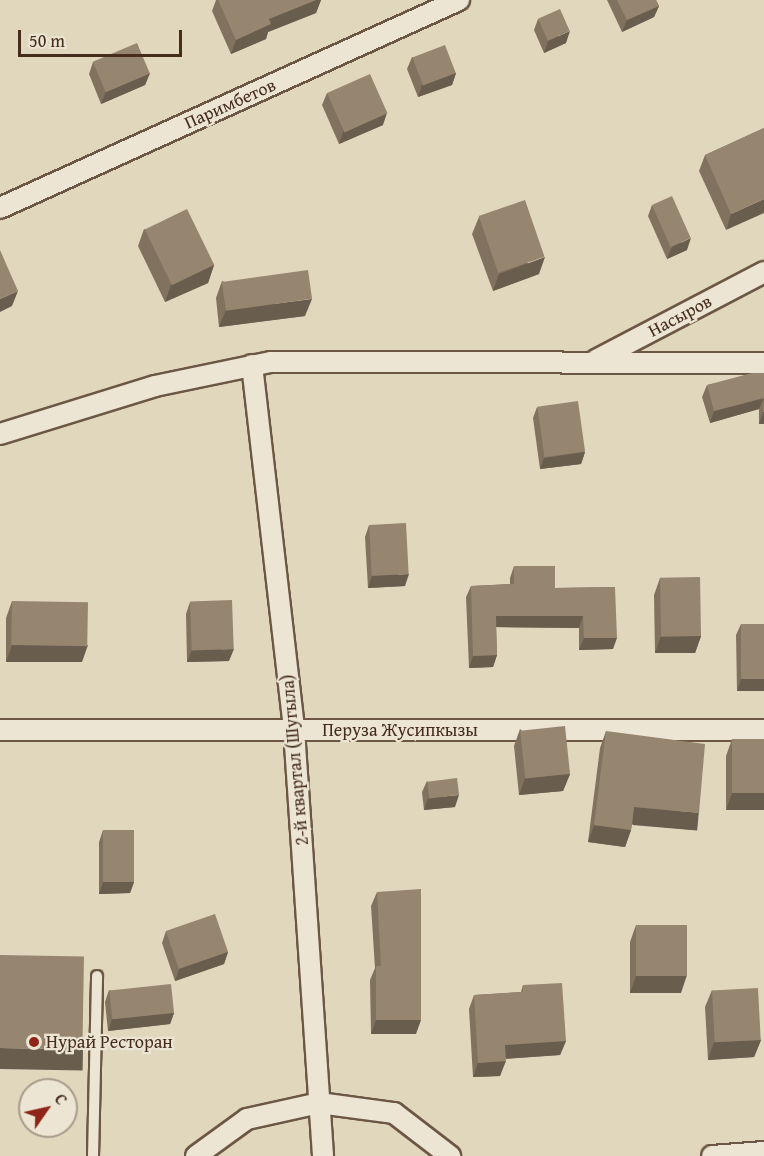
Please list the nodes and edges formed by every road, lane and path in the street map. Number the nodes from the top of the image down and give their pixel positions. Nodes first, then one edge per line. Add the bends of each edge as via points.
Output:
1 (459, 0) edge
2 (0, 208) edge
3 (764, 272) edge
4 (596, 360) junction
5 (764, 363) edge
6 (252, 365) junction
7 (0, 434) edge
8 (0, 730) edge
9 (294, 730) junction
10 (764, 730) edge
11 (97, 976) dead end
12 (319, 1103) junction
13 (764, 1152) edge
14 (93, 1156) edge
15 (196, 1156) edge
16 (323, 1156) edge
17 (450, 1156) edge
18 (712, 1156) edge

1 - 2 street, Паримбетов
3 - 4 street, Насыров
4 - 5 street
4 - 6 street
6 - 7 street via 155,386
6 - 9 street, 2-й квартал (Шугыла)
8 - 9 street, Перуза Жусипкызы
9 - 10 street, Перуза Жусипкызы
9 - 12 street, 2-й квартал (Шугыла)
11 - 14 lane
12 - 15 street via 246,1119
12 - 16 street, 2-й квартал (Шугыла)
12 - 17 street via 394,1113
13 - 18 street

